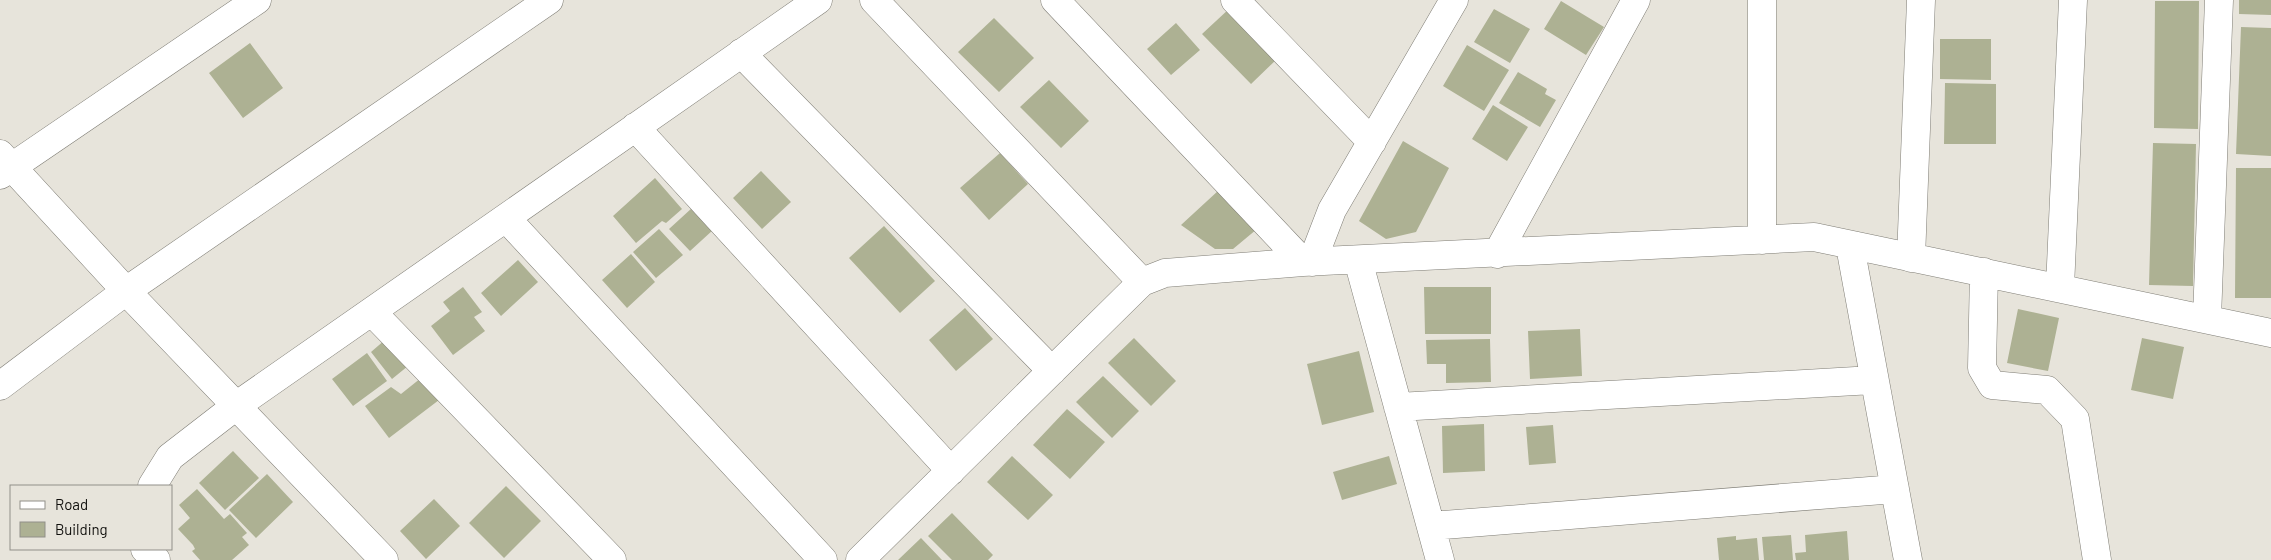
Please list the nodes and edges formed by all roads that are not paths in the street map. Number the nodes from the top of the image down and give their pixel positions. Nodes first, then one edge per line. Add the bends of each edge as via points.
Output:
1 (257, 0) edge
2 (549, 0) edge
3 (818, 0) edge
4 (874, 0) edge
5 (1055, 0) edge
6 (1235, 0) edge
7 (1636, 0) edge
8 (1762, 0) edge
9 (1921, 0) edge
10 (2073, 0) edge
11 (2219, 0) edge
12 (1446, 4) edge
13 (741, 53) junction
14 (635, 127) junction
15 (1372, 142) junction
16 (4, 165) edge
17 (506, 218) junction
18 (1762, 240) junction
19 (1850, 246) junction
20 (1496, 254) junction
21 (1911, 258) junction
22 (1358, 260) junction
23 (1308, 262) junction
24 (1984, 272) junction
25 (1142, 282) junction
26 (2060, 287) junction
27 (126, 291) junction
28 (372, 312) junction
29 (2207, 318) junction
30 (2271, 333) edge
31 (1052, 372) junction
32 (1873, 380) junction
33 (0, 386) edge
34 (236, 406) junction
35 (1398, 407) junction
36 (951, 471) junction
37 (153, 485) edge
38 (1895, 489) junction
39 (1430, 526) junction
40 (146, 550) edge
41 (156, 560) edge
42 (384, 560) edge
43 (612, 560) edge
44 (823, 560) edge
45 (860, 560) edge
46 (1440, 560) edge
47 (1908, 560) edge
48 (2097, 560) edge

1 - 16 street
2 - 27 street
3 - 13 street
4 - 25 street
5 - 23 street
6 - 15 street
7 - 20 street
8 - 18 street
9 - 21 street
10 - 26 street
11 - 29 street
12 - 15 street
13 - 14 street
13 - 31 street
14 - 17 street
14 - 36 street
15 - 23 street via 1332,210
16 - 27 street
17 - 28 street
17 - 44 street
18 - 19 street via 1814,238
18 - 20 street
19 - 21 street
19 - 32 street
20 - 22 street
21 - 24 street
22 - 23 street
22 - 35 street
23 - 25 street via 1165,273
24 - 26 street
24 - 48 street via 1982,368 1992,385 2047,390 2075,418
25 - 31 street
26 - 29 street
27 - 33 street
27 - 34 street
28 - 34 street
28 - 43 street
29 - 30 street
31 - 36 street
32 - 35 street
32 - 38 street
34 - 37 street via 170,457
34 - 42 street
35 - 39 street
36 - 45 street
38 - 39 street
38 - 47 street
39 - 46 street
40 - 41 street

